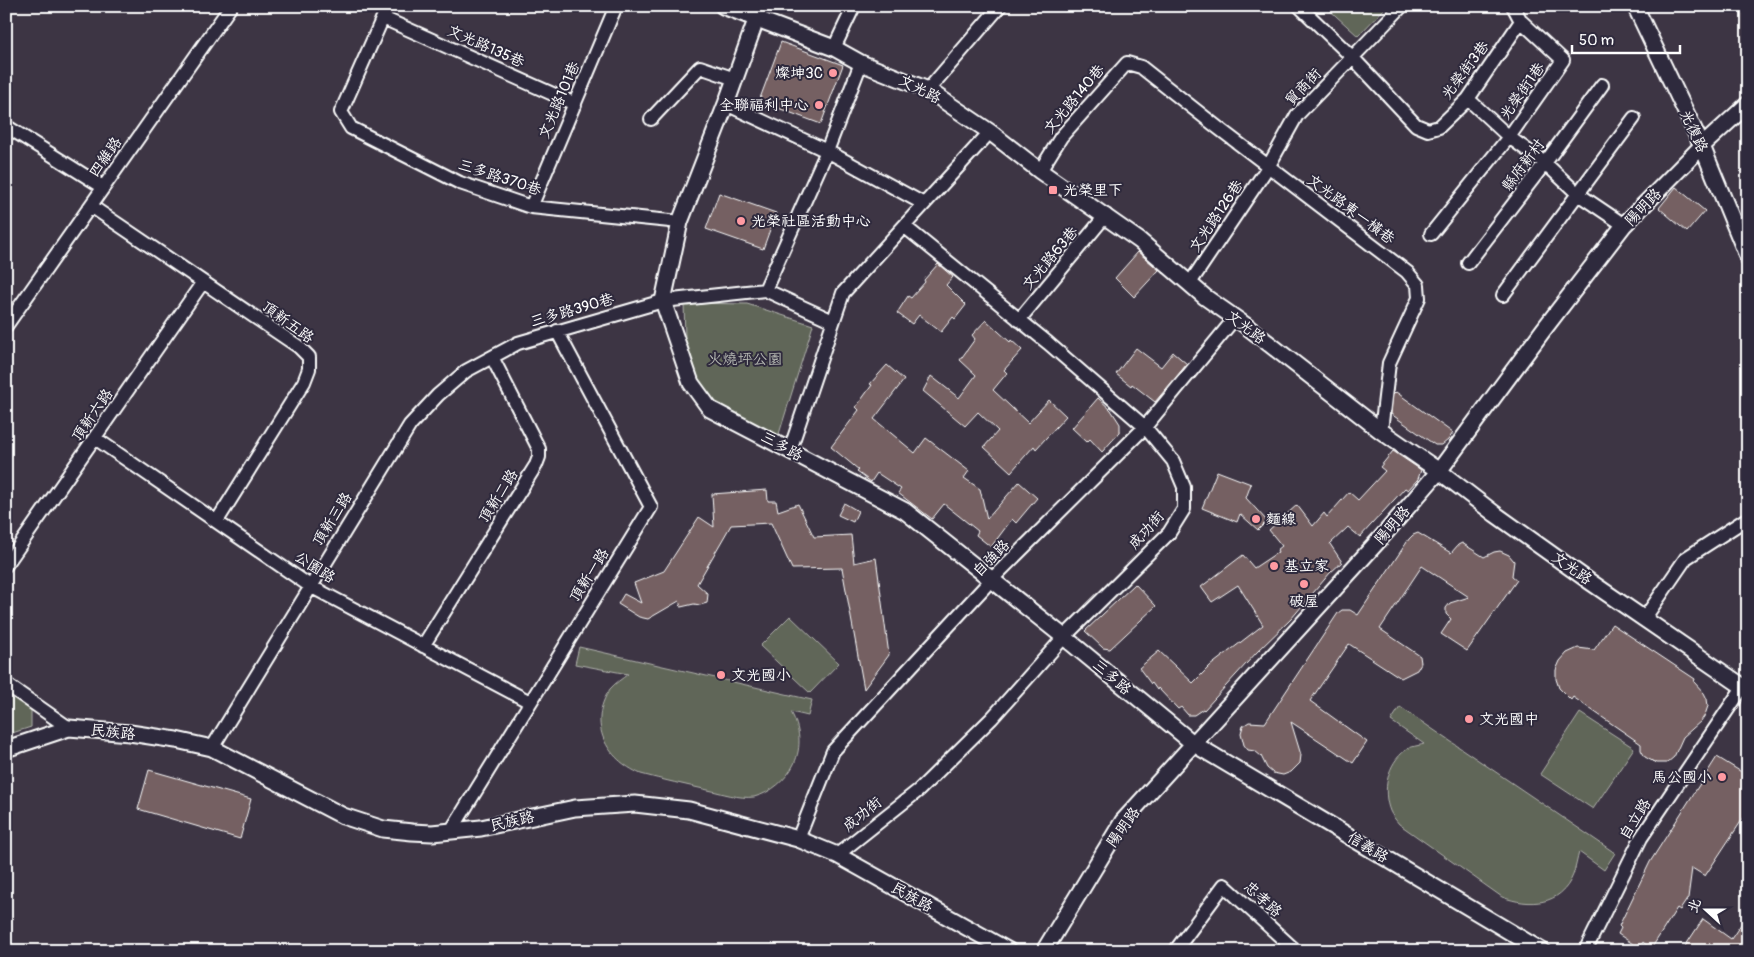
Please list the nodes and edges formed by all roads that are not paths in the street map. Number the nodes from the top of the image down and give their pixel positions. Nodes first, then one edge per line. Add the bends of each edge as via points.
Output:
1 (231, 6) edge
2 (616, 6) edge
3 (723, 6) edge
4 (854, 6) edge
5 (1000, 6) edge
6 (1299, 6) edge
7 (1402, 6) edge
8 (1514, 6) edge
9 (1635, 6) edge
10 (385, 12) edge
11 (758, 12) edge
12 (1521, 21) junction
13 (834, 48) junction
14 (1353, 58) junction
15 (861, 63) junction
16 (1141, 67) joint
17 (735, 79) junction
18 (1602, 85) dead end
19 (928, 90) junction
20 (1468, 98) junction
21 (575, 104) junction
22 (726, 104) junction
23 (1748, 104) edge
24 (1634, 118) dead end
25 (651, 119) dead end
26 (6, 126) edge
27 (351, 128) joint
28 (990, 132) junction
29 (1509, 137) junction
30 (1702, 146) junction
31 (827, 151) junction
32 (1545, 163) junction
33 (1268, 167) junction
34 (1040, 171) junction
35 (104, 187) junction
36 (1578, 194) junction
37 (924, 204) junction
38 (90, 206) junction
39 (531, 207) junction
40 (1106, 216) junction
41 (680, 222) junction
42 (1624, 225) junction
43 (904, 226) junction
44 (1431, 234) dead end
45 (1748, 258) edge
46 (1468, 263) dead end
47 (203, 282) junction
48 (1190, 283) junction
49 (765, 290) junction
50 (1503, 295) dead end
51 (663, 300) junction
52 (1235, 318) junction
53 (1019, 320) junction
54 (832, 321) junction
55 (6, 326) edge
56 (557, 331) junction
57 (492, 357) junction
58 (1145, 427) junction
59 (1381, 431) junction
60 (95, 438) junction
61 (790, 450) junction
62 (1439, 471) junction
63 (1748, 518) edge
64 (217, 521) junction
65 (6, 565) edge
66 (992, 579) junction
67 (310, 586) junction
68 (1644, 619) junction
69 (1064, 637) junction
70 (423, 646) junction
71 (6, 684) edge
72 (1745, 688) edge
73 (530, 702) junction
74 (69, 728) junction
75 (1194, 744) junction
76 (212, 748) junction
77 (6, 749) edge
78 (451, 831) junction
79 (798, 839) junction
80 (837, 855) junction
81 (1009, 951) edge
82 (1044, 951) edge
83 (1176, 951) edge
84 (1296, 951) edge
85 (1542, 951) edge
86 (1585, 951) edge

1 - 35 street, 四維路
2 - 21 street, 文光路101巷
3 - 11 street, 文光路
4 - 13 street
5 - 19 street
6 - 14 street
7 - 14 street, 貿商街
8 - 12 street
9 - 30 street, 光復路
10 - 21 street, 文光路135巷
10 - 27 street, 文光路135巷 via 341,112
11 - 13 street, 文光路
11 - 17 street
12 - 20 street, 光榮街3巷
12 - 29 street, 光榮街1巷 via 1563,60
13 - 15 street, 文光路
14 - 20 street, 光榮街3巷 via 1416,125 1428,130 1439,127
14 - 33 street, 貿商街 via 1297,115
15 - 19 street, 文光路
15 - 31 street
16 - 33 street, 文光路東一橫巷
16 - 34 street, 文光路140巷 via 1127,63 1061,137
17 - 22 street
17 - 25 street via 700,67
18 - 32 street, 縣府新村
19 - 28 street, 文光路
20 - 29 street
21 - 39 street, 文光路101巷
22 - 31 street
22 - 41 street
23 - 30 street, 陽明路
24 - 36 street
26 - 35 street
27 - 39 street, 三多路370巷 via 460,183
28 - 34 street, 文光路
28 - 37 street
29 - 32 street
29 - 44 street, 縣府新村
30 - 42 street, 陽明路
30 - 45 street, 光復路
31 - 37 street
31 - 49 street
32 - 36 street
32 - 46 street, 縣府新村
33 - 48 street, 文光路126巷
33 - 59 street, 文光路東一橫巷 via 1407,272 1418,284 1419,298 1388,363
34 - 40 street, 文光路
35 - 38 street, 四維路
36 - 42 street
36 - 50 street
37 - 43 street
38 - 47 street, 頂新五路
38 - 55 street, 四維路
39 - 41 street, 三多路370巷
40 - 48 street, 文光路
40 - 53 street, 文光路63巷
41 - 51 street
42 - 62 street, 陽明路
43 - 53 street, 成功街
43 - 54 street via 843,293
47 - 60 street, 頂新六路
47 - 64 street, 頂新五路 via 299,347 309,358 304,382
48 - 52 street, 文光路
49 - 51 street, 三多路390巷
49 - 54 street
51 - 56 street, 三多路390巷
51 - 61 street, 三多路 via 691,383 710,409
52 - 58 street, 自強路
52 - 59 street, 文光路
53 - 58 street, 成功街
54 - 61 street
56 - 57 street, 三多路390巷 via 518,342
56 - 73 street, 頂新一路 via 651,507
57 - 67 street, 頂新三路 via 466,371 410,425
57 - 70 street, 頂新二路 via 539,449 540,457
58 - 66 street, 自強路
58 - 69 street, 成功街 via 1173,461 1184,487 1184,509 1168,533
59 - 62 street, 文光路
60 - 64 street, 公園路
60 - 65 street, 頂新六路
61 - 66 street, 三多路 via 905,511
62 - 68 street, 文光路
62 - 75 street, 陽明路
63 - 68 street via 1686,558
64 - 67 street, 公園路
66 - 69 street, 三多路
66 - 79 street, 自強路 via 833,751
67 - 70 street, 公園路
67 - 76 street, 頂新三路
68 - 72 street, 文光路
69 - 75 street, 三多路
69 - 80 street, 成功街 via 992,718 919,790
70 - 73 street, 公園路
71 - 74 street
72 - 86 street, 自立路 via 1641,838
73 - 78 street, 頂新一路
74 - 76 street, 民族路 via 130,733
74 - 77 street, 民族路
75 - 82 street, 陽明路 via 1123,821
75 - 85 street, 信義路
76 - 78 street, 民族路 via 319,805 368,825 412,832
78 - 79 street, 民族路 via 481,828 575,808 635,804 689,810
79 - 80 street, 民族路
80 - 81 street, 民族路
83 - 84 street, 忠孝路 via 1224,885

